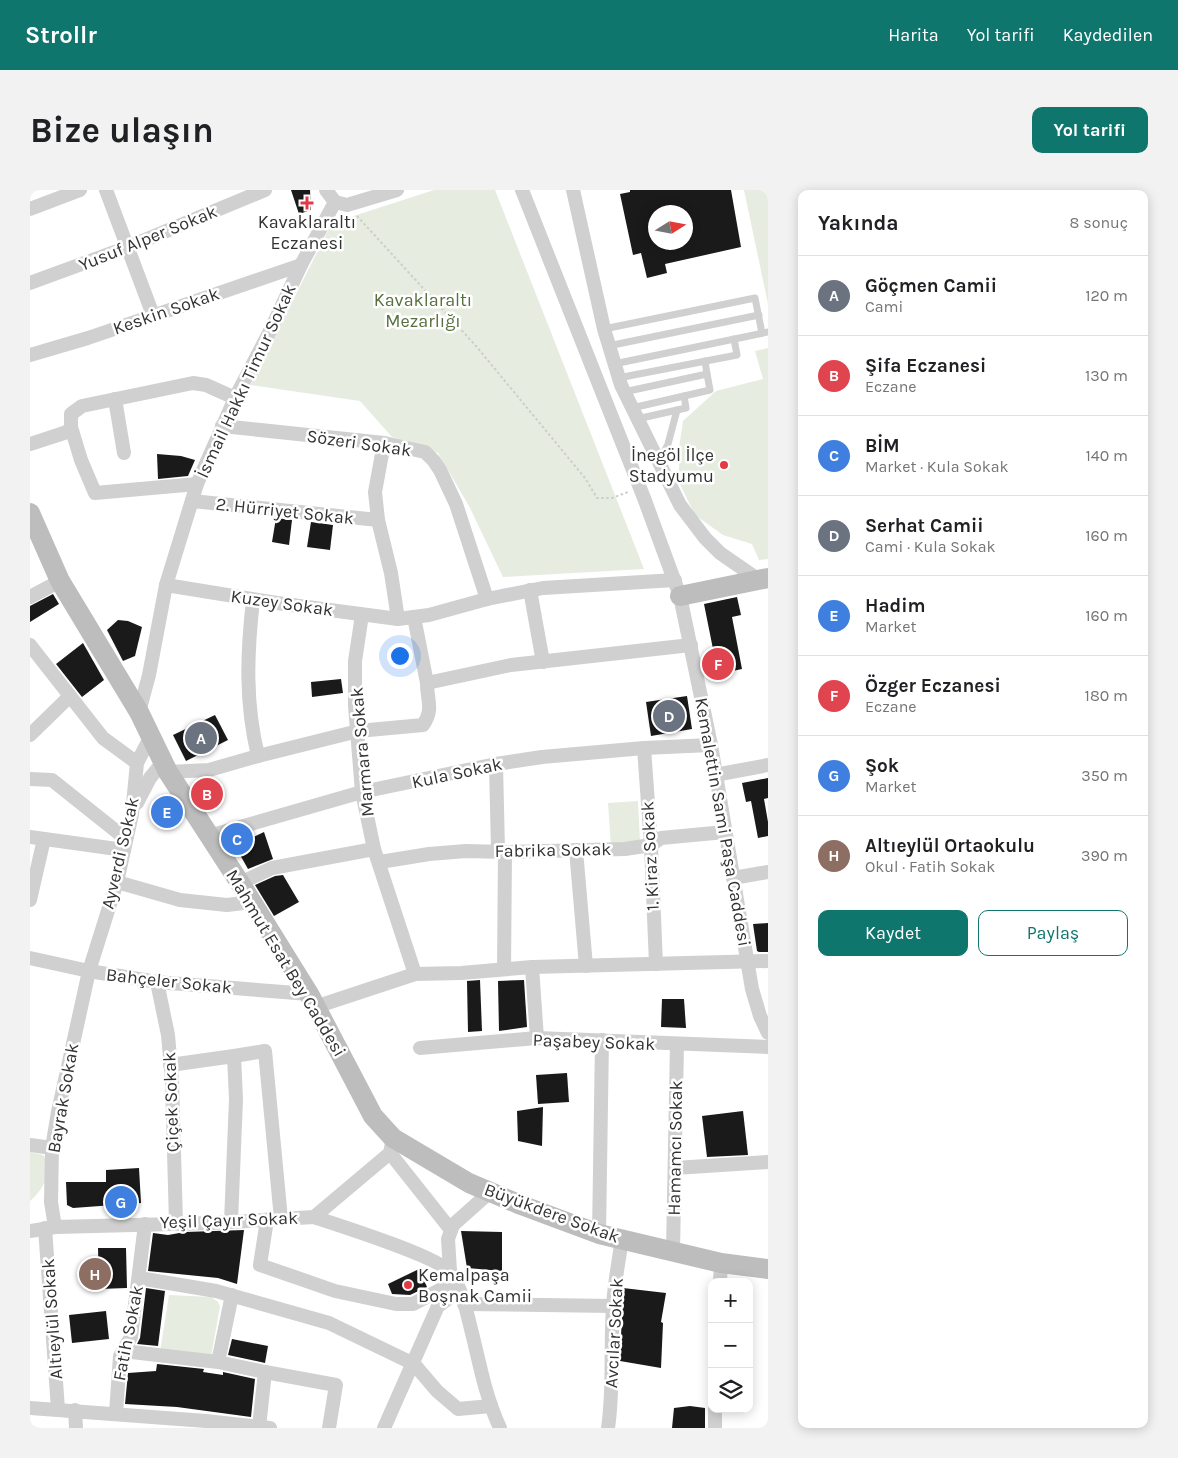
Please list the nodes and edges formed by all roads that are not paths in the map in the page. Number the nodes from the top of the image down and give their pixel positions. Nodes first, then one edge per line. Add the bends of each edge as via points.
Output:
1 (80, 190) edge
2 (106, 190) edge
3 (264, 190) edge
4 (326, 190) edge
5 (397, 190) edge
6 (522, 190) edge
7 (573, 190) edge
8 (341, 203) junction
9 (30, 209) edge
10 (128, 247) junction
11 (301, 265) junction
12 (30, 283) edge
13 (152, 315) junction
14 (758, 315) junction
15 (604, 329) junction
16 (765, 332) edge
17 (734, 339) junction
18 (608, 346) junction
19 (30, 355) edge
20 (705, 361) junction
21 (614, 364) junction
22 (707, 374) junction
23 (618, 378) junction
24 (624, 392) junction
25 (684, 396) junction
26 (235, 398) junction
27 (115, 399) junction
28 (677, 410) junction
29 (634, 414) junction
30 (222, 426) junction
31 (71, 427) junction
32 (30, 444) edge
33 (384, 444) junction
34 (124, 454) dead end
35 (659, 462) junction
36 (197, 484) junction
37 (192, 501) junction
38 (30, 513) edge
39 (378, 520) junction
40 (764, 579) edge
41 (60, 581) junction
42 (166, 585) junction
43 (677, 588) junction
44 (530, 590) junction
45 (30, 597) edge
46 (487, 599) junction
47 (252, 600) junction
48 (362, 615) junction
49 (414, 617) junction
50 (398, 619) junction
51 (30, 645) edge
52 (691, 645) junction
53 (542, 662) junction
54 (427, 683) junction
55 (70, 696) junction
56 (139, 712) junction
57 (358, 731) junction
58 (30, 735) edge
59 (151, 736) junction
60 (711, 745) junction
61 (644, 748) junction
62 (258, 756) junction
63 (138, 763) junction
64 (496, 764) junction
65 (768, 764) edge
66 (165, 767) junction
67 (715, 775) junction
68 (30, 779) edge
69 (362, 792) junction
70 (132, 814) junction
71 (725, 832) junction
72 (209, 836) junction
73 (30, 837) edge
74 (44, 839) junction
75 (125, 845) junction
76 (651, 845) junction
77 (374, 849) junction
78 (576, 850) junction
79 (501, 851) junction
80 (380, 862) junction
81 (768, 872) edge
82 (732, 878) junction
83 (117, 882) junction
84 (240, 883) junction
85 (30, 900) edge
86 (251, 902) junction
87 (30, 958) edge
88 (768, 961) edge
89 (748, 962) junction
90 (656, 964) junction
91 (586, 966) junction
92 (532, 967) junction
93 (504, 969) junction
94 (89, 971) junction
95 (416, 974) junction
96 (157, 982) junction
97 (312, 1000) junction
98 (768, 1034) edge
99 (537, 1038) junction
100 (602, 1040) junction
101 (677, 1044) junction
102 (768, 1047) edge
103 (420, 1048) dead end
104 (234, 1056) junction
105 (170, 1065) junction
106 (30, 1145) edge
107 (396, 1145) junction
108 (52, 1148) junction
109 (768, 1162) edge
110 (674, 1168) junction
111 (490, 1192) junction
112 (314, 1217) junction
113 (274, 1219) junction
114 (231, 1222) junction
115 (176, 1223) junction
116 (146, 1224) junction
117 (50, 1227) junction
118 (451, 1230) junction
119 (30, 1231) edge
120 (599, 1234) junction
121 (622, 1238) junction
122 (673, 1251) junction
123 (768, 1269) edge
124 (720, 1272) edge
125 (139, 1278) junction
126 (455, 1281) junction
127 (232, 1295) junction
128 (464, 1304) junction
129 (613, 1306) junction
130 (123, 1351) junction
131 (218, 1362) junction
132 (414, 1364) junction
133 (266, 1372) junction
134 (491, 1406) junction
135 (30, 1408) edge
136 (58, 1409) junction
137 (75, 1410) junction
138 (116, 1413) junction
139 (714, 1413) edge
140 (205, 1424) edge
141 (76, 1428) edge
142 (265, 1428) edge
143 (329, 1428) edge
144 (384, 1428) edge
145 (500, 1428) edge
146 (608, 1428) edge
147 (715, 1428) edge

1 - 9 street
2 - 10 street
3 - 10 street, Yusuf Alper Sokak
4 - 8 street
5 - 8 street
6 - 43 street, Kemalettin Sami Paşa Caddesi
7 - 15 street
8 - 11 street, İsmail Hakkı Timur Sokak
10 - 12 street, Yusuf Alper Sokak
10 - 13 street
11 - 13 street, Keskin Sokak
11 - 26 street, İsmail Hakkı Timur Sokak
13 - 19 street, Keskin Sokak
14 - 15 lane via 755,298
14 - 16 lane
14 - 18 lane
15 - 18 street
16 - 17 lane
17 - 20 lane via 737,355
17 - 21 lane
18 - 21 street
20 - 22 lane
20 - 23 lane
21 - 23 street
22 - 24 lane
22 - 25 lane via 710,390
23 - 24 street
24 - 29 street
25 - 28 lane via 686,408
25 - 29 lane
26 - 27 street via 193,383
26 - 30 street, İsmail Hakkı Timur Sokak
27 - 31 street via 82,406 71,414
27 - 34 street
28 - 29 lane
28 - 35 lane via 668,444
29 - 35 street
30 - 33 street, Sözeri Sokak
30 - 36 street, İsmail Hakkı Timur Sokak
31 - 32 street via 67,432
31 - 36 street via 95,493
33 - 39 street via 375,492
33 - 46 street, Sözeri Sokak via 425,452 434,460 456,504
35 - 40 street via 680,506 705,538 720,553
36 - 37 street, İsmail Hakkı Timur Sokak
37 - 39 street, 2. Hürriyet Sokak
37 - 42 street, İsmail Hakkı Timur Sokak
38 - 41 street, Mahmut Esat Bey Caddesi
39 - 50 street
40 - 43 street
41 - 45 street
41 - 56 street, Mahmut Esat Bey Caddesi
42 - 47 street, Kuzey Sokak
42 - 56 street, İsmail Hakkı Timur Sokak
43 - 44 street, Kuzey Sokak
43 - 52 street, Kemalettin Sami Paşa Caddesi
44 - 46 street, Kuzey Sokak
44 - 53 street
46 - 49 street, Kuzey Sokak
47 - 48 street, Kuzey Sokak
47 - 62 street via 248,694
48 - 50 street, Kuzey Sokak
48 - 57 street, Marmara Sokak via 355,661
49 - 50 street, Kuzey Sokak
49 - 54 street
51 - 55 street
52 - 53 street
52 - 60 street, Kemalettin Sami Paşa Caddesi
53 - 54 street via 482,670
54 - 57 street via 430,711 423,725
55 - 58 street
55 - 63 street via 102,738
56 - 59 street, Mahmut Esat Bey Caddesi
57 - 62 street
57 - 69 street, Marmara Sokak
59 - 63 street, Ayverdi Sokak
59 - 66 street, Mahmut Esat Bey Caddesi
60 - 61 street, Kula Sokak
60 - 67 street, Kemalettin Sami Paşa Caddesi
61 - 64 street, Kula Sokak
61 - 76 street, 1. Kiraz Sokak
62 - 66 street via 209,770
63 - 70 street, Ayverdi Sokak
64 - 69 street, Kula Sokak
64 - 79 street
65 - 67 street
66 - 70 street via 150,778
66 - 72 street, Mahmut Esat Bey Caddesi
67 - 71 street, Kemalettin Sami Paşa Caddesi
68 - 75 street via 52,780
69 - 72 street, Kula Sokak
69 - 77 street, Marmara Sokak
70 - 75 street, Ayverdi Sokak
71 - 76 street, Fabrika Sokak via 662,838
71 - 82 street, Kemalettin Sami Paşa Caddesi
72 - 84 street, Mahmut Esat Bey Caddesi
73 - 74 street
74 - 75 street
74 - 85 street
75 - 83 street, Ayverdi Sokak
76 - 78 street, Fabrika Sokak
76 - 90 street, 1. Kiraz Sokak
77 - 80 street, Marmara Sokak
77 - 84 street via 272,868
78 - 79 street, Fabrika Sokak
78 - 91 street
79 - 80 street, Fabrika Sokak via 429,854
79 - 93 street
80 - 95 street, Marmara Sokak
81 - 82 street
82 - 89 street, Kemalettin Sami Paşa Caddesi
83 - 86 street via 180,900 227,905
83 - 94 street, Ayverdi Sokak
84 - 86 street, Mahmut Esat Bey Caddesi
86 - 97 street, Mahmut Esat Bey Caddesi
87 - 94 street, Bahçeler Sokak
88 - 89 street
89 - 90 street
89 - 98 street, Kemalettin Sami Paşa Caddesi via 752,989
90 - 91 street
91 - 92 street
92 - 93 street
92 - 99 street
93 - 95 street
94 - 96 street, Bahçeler Sokak
94 - 108 street, Bayrak Sokak
95 - 97 street
96 - 97 street, Bahçeler Sokak
96 - 105 street, Çiçek Sokak via 168,1035
97 - 107 street, Mahmut Esat Bey Caddesi via 373,1116
99 - 100 street, Paşabey Sokak
99 - 103 street, Paşabey Sokak
100 - 101 street, Paşabey Sokak
100 - 120 street
101 - 102 street, Paşabey Sokak
101 - 110 street, Hamamcı Sokak
104 - 105 street
104 - 113 street via 265,1051
104 - 114 street via 236,1099
105 - 115 street, Çiçek Sokak
106 - 108 street
107 - 111 street, Büyükdere Sokak
107 - 112 street, Yeşil Çayır Sokak
107 - 118 street
108 - 117 street, Bayrak Sokak
109 - 110 street
110 - 122 street, Hamamcı Sokak
111 - 118 street
111 - 120 street, Büyükdere Sokak
112 - 113 street, Yeşil Çayır Sokak
112 - 126 street via 434,1261
113 - 114 street, Yeşil Çayır Sokak
113 - 126 street via 260,1265 335,1292 396,1304 414,1304
114 - 115 street, Yeşil Çayır Sokak
115 - 116 street, Yeşil Çayır Sokak
116 - 117 street, Yeşil Çayır Sokak
116 - 125 street, Fatih Sokak
117 - 119 street, Yeşil Çayır Sokak
117 - 136 street, Altıeylül Sokak
118 - 126 street via 448,1239
120 - 121 street, Büyükdere Sokak
121 - 122 street, Büyükdere Sokak
121 - 129 street, Avcılar Sokak
122 - 124 street, Büyükdere Sokak
123 - 124 street, Büyükdere Sokak
125 - 127 street
125 - 130 street, Fatih Sokak via 131,1337
126 - 128 street
126 - 132 street via 438,1306
127 - 131 street
127 - 132 street via 329,1322
128 - 129 street
128 - 134 street
129 - 146 street, Avcılar Sokak
130 - 131 street
130 - 138 street, Fatih Sokak
131 - 133 street
132 - 134 street via 458,1409
132 - 144 street
133 - 142 street
133 - 143 street via 336,1385
134 - 145 street
135 - 136 street
136 - 137 street
137 - 138 street
137 - 141 street
138 - 140 street
139 - 147 street
140 - 142 street

